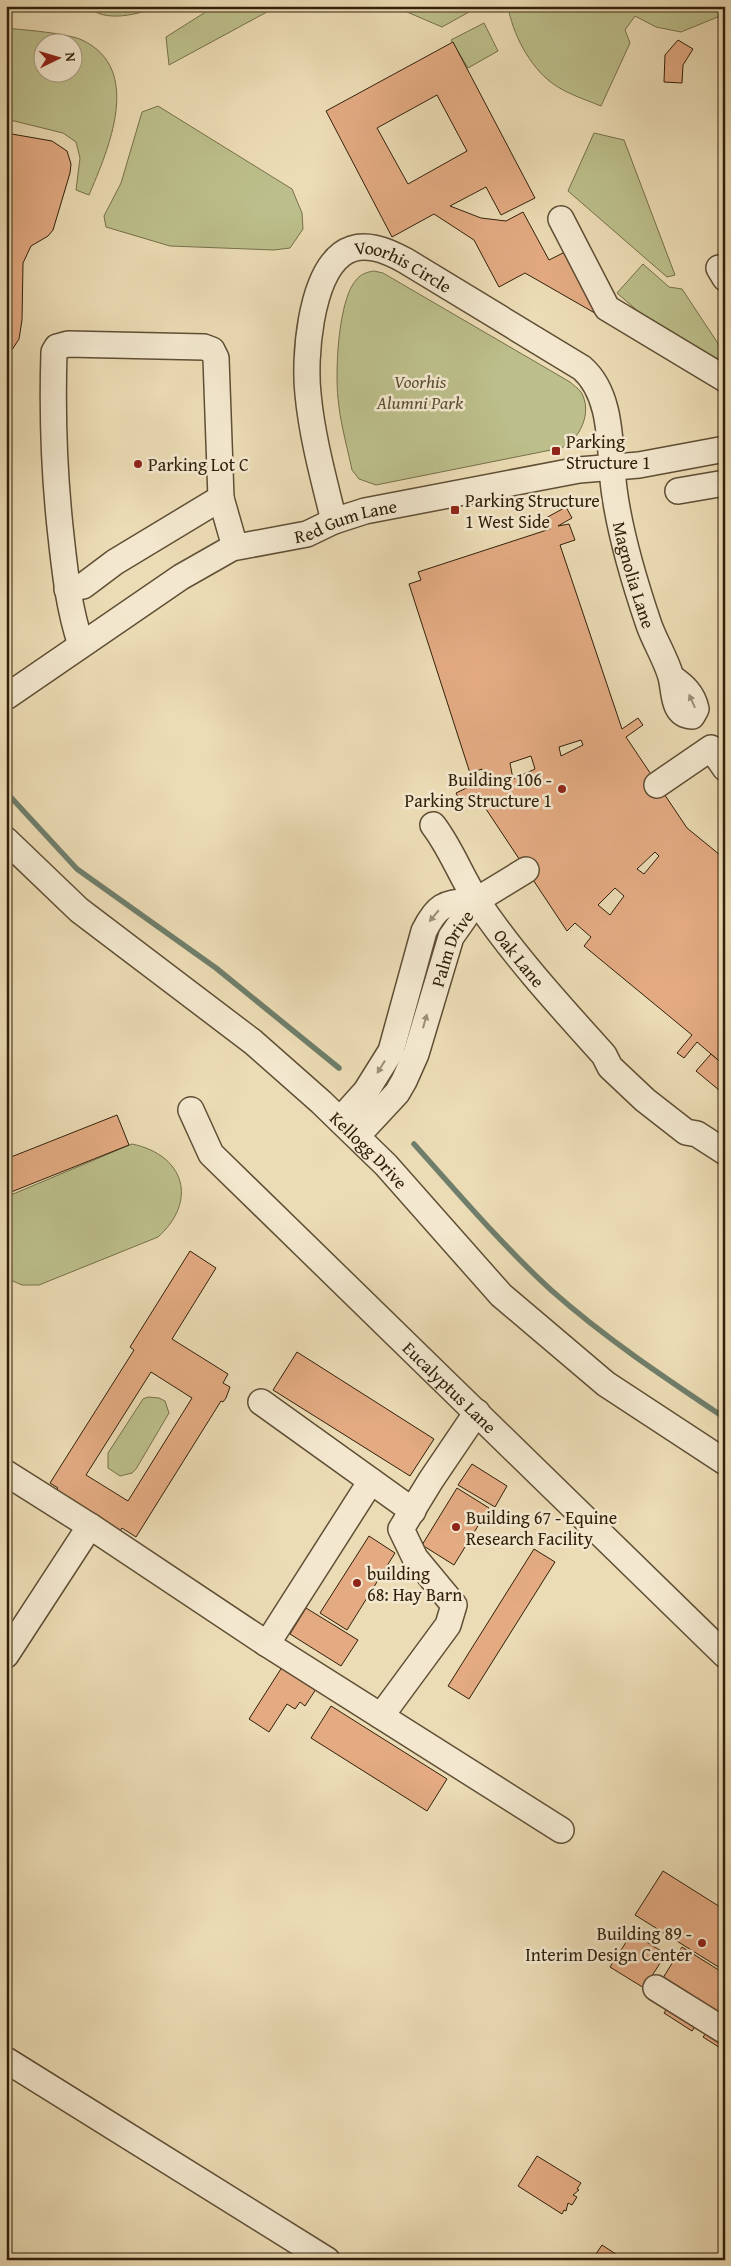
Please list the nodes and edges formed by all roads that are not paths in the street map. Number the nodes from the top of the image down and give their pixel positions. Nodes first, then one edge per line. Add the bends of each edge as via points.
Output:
1 (561, 219) dead end
2 (725, 379) edge
3 (725, 448) edge
4 (611, 467) junction
5 (725, 483) edge
6 (678, 491) dead end
7 (221, 498) junction
8 (334, 521) junction
9 (232, 548) junction
10 (67, 589) junction
11 (81, 645) junction
12 (671, 677) dead end
13 (8, 690) edge
14 (725, 768) edge
15 (657, 785) dead end
16 (433, 825) dead end
17 (6, 840) edge
18 (526, 870) dead end
19 (477, 900) junction
20 (191, 1110) dead end
21 (348, 1128) junction
22 (725, 1152) edge
23 (260, 1402) dead end
24 (477, 1412) junction
25 (725, 1462) edge
26 (6, 1474) edge
27 (372, 1481) junction
28 (413, 1510) junction
29 (90, 1526) junction
30 (267, 1644) junction
31 (6, 1655) edge
32 (725, 1655) edge
33 (381, 1716) junction
34 (561, 1830) dead end
35 (656, 1988) dead end
36 (725, 2031) edge
37 (6, 2060) edge
38 (328, 2260) edge

1 - 2 street via 607,308
3 - 4 street, Red Gum Lane via 639,465
4 - 8 street, Red Gum Lane via 579,470 365,511
4 - 8 street, Voorhis Circle via 602,398 591,376 582,368 391,252 372,247 352,249 334,262 326,276 308,346 308,394
4 - 12 street, Magnolia Lane via 628,561
5 - 6 street
7 - 9 street via 233,540
7 - 10 street via 115,562 83,586
7 - 10 street via 216,358 212,350 204,347 68,344 56,347 52,418
8 - 9 street, Red Gum Lane via 307,534
9 - 11 street, Red Gum Lane via 181,577
10 - 11 street
11 - 13 street, Red Gum Lane
14 - 15 street via 710,748
16 - 19 street, Oak Lane
17 - 21 street, Kellogg Drive via 79,910 253,1042
18 - 19 street
19 - 21 street, Palm Drive via 445,904 431,916 391,1051
19 - 22 street, Oak Lane via 550,996 604,1055 619,1060 690,1122 697,1134
20 - 24 street, Eucalyptus Lane via 211,1154
21 - 25 street, Kellogg Drive via 386,1165 501,1295 606,1384
23 - 27 street
24 - 28 street
24 - 32 street, Eucalyptus Lane
26 - 29 street
27 - 28 street
27 - 30 street
28 - 33 street via 401,1529 415,1558 454,1605 448,1625
29 - 30 street
29 - 31 street
30 - 33 street
33 - 34 street
35 - 36 street
37 - 38 street

